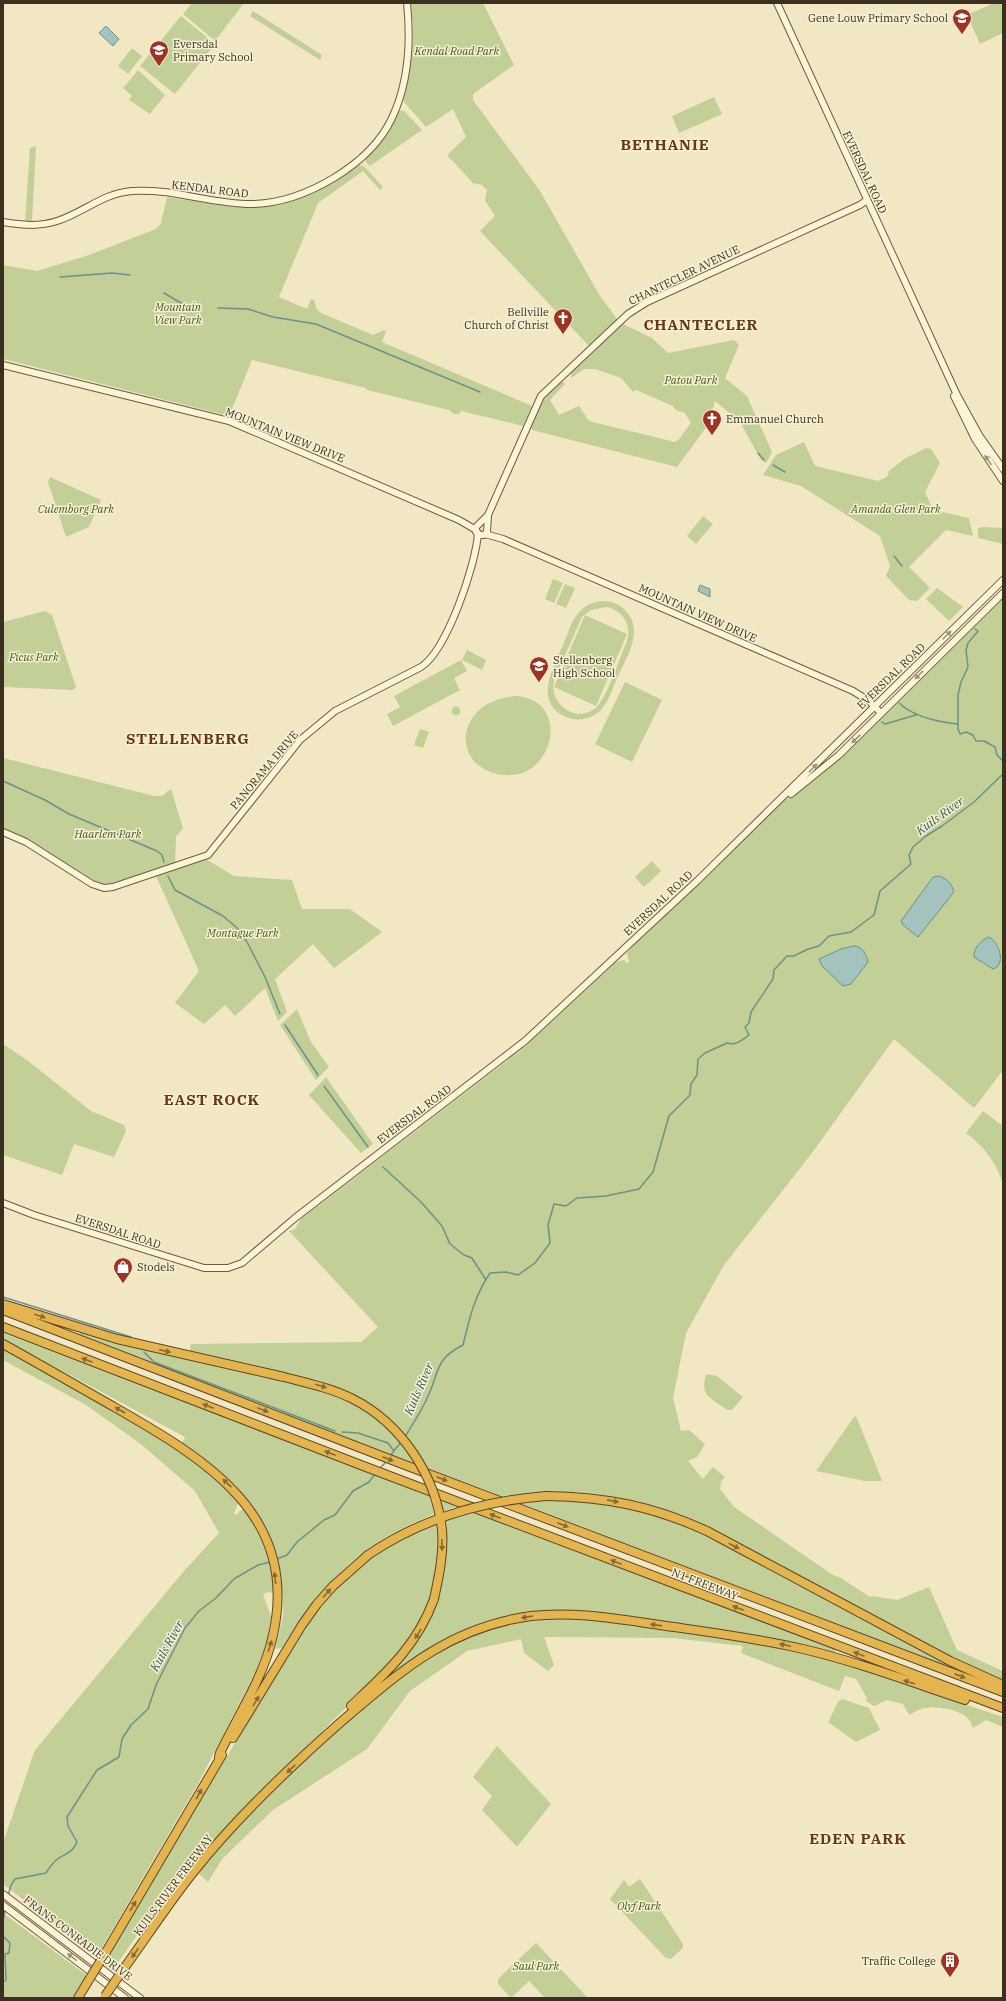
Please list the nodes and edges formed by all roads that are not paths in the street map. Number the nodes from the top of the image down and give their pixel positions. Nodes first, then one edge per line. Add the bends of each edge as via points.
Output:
1 (408, 3) edge
2 (777, 3) edge
3 (867, 200) junction
4 (3, 222) edge
5 (936, 350) junction
6 (3, 365) edge
7 (1003, 469) edge
8 (1003, 481) edge
9 (482, 529) junction
10 (1003, 580) edge
11 (1003, 593) edge
12 (875, 706) junction
13 (881, 713) junction
14 (776, 804) junction
15 (3, 832) edge
16 (3, 1203) edge
17 (3, 1304) edge
18 (3, 1310) edge
19 (3, 1327) edge
20 (3, 1344) edge
21 (1003, 1685) edge
22 (1003, 1692) edge
23 (1002, 1708) edge
24 (319, 1742) junction
25 (219, 1757) junction
26 (3, 1894) edge
27 (3, 1905) edge
28 (104, 1997) edge
29 (78, 1998) edge
30 (125, 1998) edge
31 (140, 1998) edge

1 - 4 street, KENDAL ROAD via 410,36 407,71 392,119 372,145 325,184 292,198 254,204 221,202 161,192 130,191 107,197 52,223 29,225
2 - 3 street, EVERSDAL ROAD
3 - 5 street, EVERSDAL ROAD
3 - 9 street, CHANTECLER AVENUE via 652,300 628,314 539,398
5 - 7 street, EVERSDAL ROAD via 979,435
8 -> 5 street, EVERSDAL ROAD via 962,415
6 - 9 street, MOUNTAIN VIEW DRIVE via 229,421
9 - 12 street, MOUNTAIN VIEW DRIVE via 853,691
9 - 15 street, PANORAMA DRIVE via 462,597 432,658 421,667 335,712 300,740 208,855 104,888 92,884 26,842
12 -> 10 street, EVERSDAL ROAD
11 -> 13 street, EVERSDAL ROAD
12 - 13 street, MOUNTAIN VIEW DRIVE
14 -> 12 street, EVERSDAL ROAD
13 -> 14 street, EVERSDAL ROAD via 829,764
14 - 16 street, EVERSDAL ROAD via 698,881 525,1040 236,1266 204,1268
17 -> 24 highway, bridge via 117,1339 330,1389 362,1404 386,1422 414,1453 432,1488 442,1530 441,1564 434,1599 428,1617 407,1650 343,1714
18 -> 22 highway, N1 FREEWAY
23 -> 19 highway, N1 FREEWAY
25 -> 20 highway via 262,1669 273,1636 276,1617 277,1593 272,1559 252,1513 228,1484 178,1445
25 -> 21 highway, bridge via 317,1604 338,1581 368,1555 411,1529 462,1510 546,1496 600,1499 656,1510 679,1518 950,1661
23 -> 24 highway via 981,1705 837,1658 797,1648 615,1619 556,1614 503,1622 475,1630 434,1649 371,1696
24 -> 28 highway, KUILS RIVER FREEWAY, bridge via 247,1811 208,1854
29 -> 25 highway, KUILS RIVER FREEWAY, bridge
26 - 31 street, FRANS CONRADIE DRIVE
30 -> 27 street, FRANS CONRADIE DRIVE

